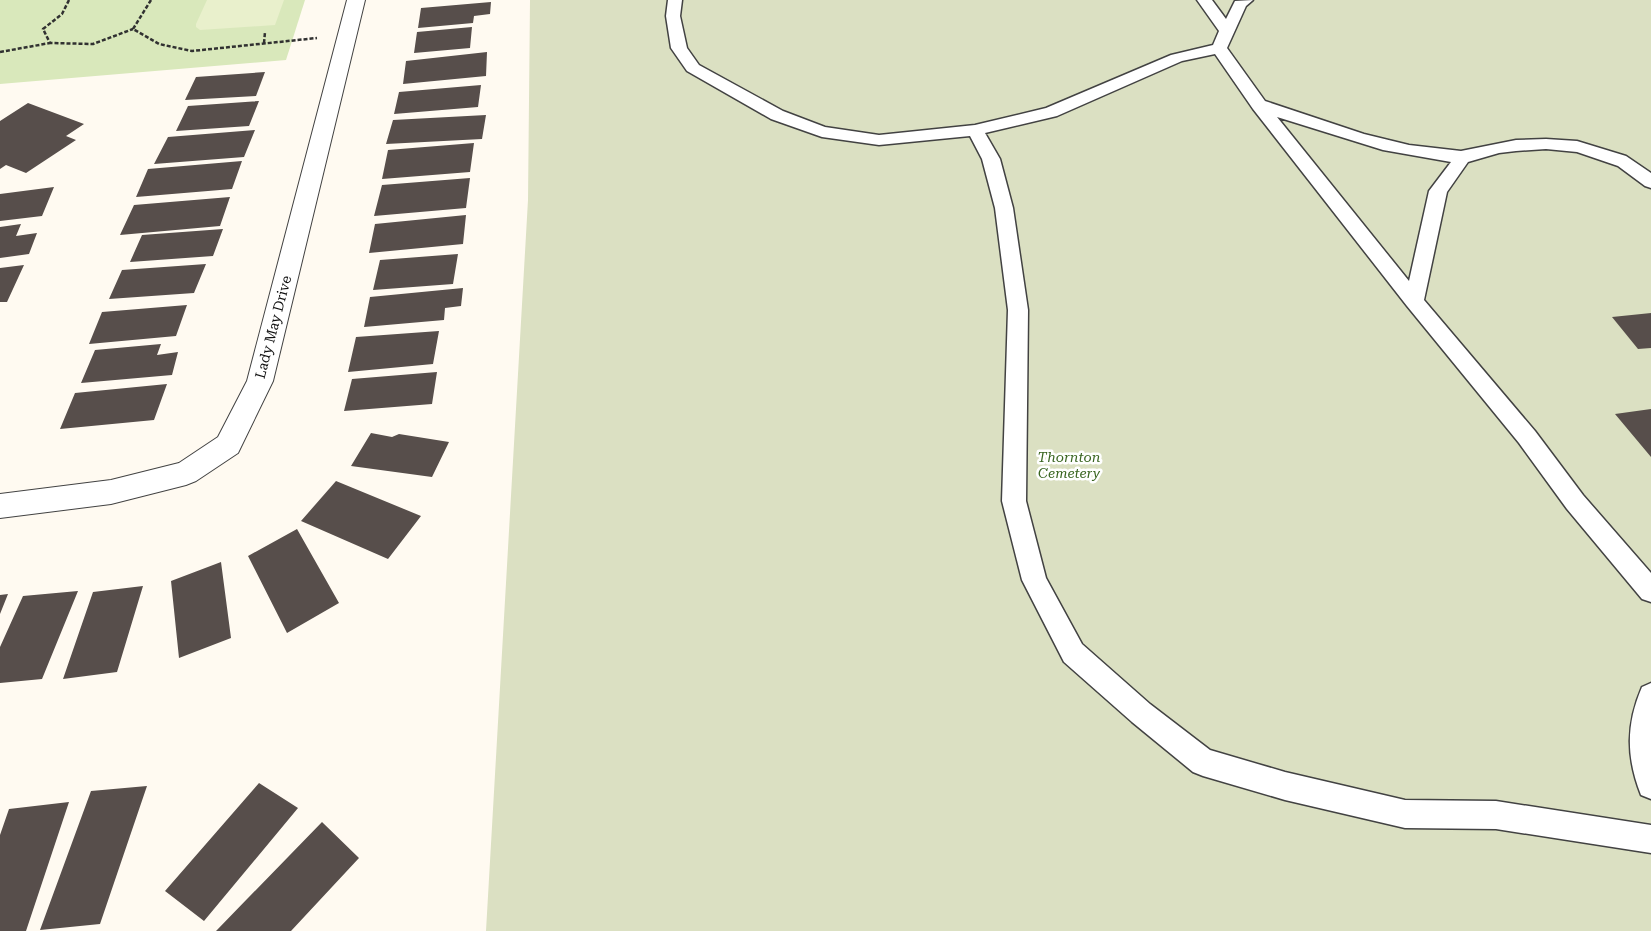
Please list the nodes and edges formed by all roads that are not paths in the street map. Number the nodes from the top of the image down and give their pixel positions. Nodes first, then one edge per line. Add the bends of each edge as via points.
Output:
1 (356, 0) edge
2 (675, 0) edge
3 (1204, 0) edge
4 (1246, 0) edge
5 (1223, 39) junction
6 (1259, 105) junction
7 (976, 130) junction
8 (1463, 157) junction
9 (1651, 182) edge
10 (1414, 301) junction
11 (0, 506) edge
12 (1651, 591) edge
13 (1651, 696) edge
14 (1651, 785) edge
15 (1651, 839) edge

1 - 11 street, Lady May Drive via 260,381 228,445 186,473 111,492
2 - 7 lane via 673,16 680,48 693,68 777,116 822,132 879,140
3 - 5 lane
4 - 5 lane via 1240,4
5 - 6 lane
5 - 7 lane via 1052,112
6 - 8 lane via 1375,144
6 - 10 lane
7 - 15 lane via 991,158 1004,208 1018,310 1014,501 1034,580 1072,653 1203,762 1285,786 1405,814 1496,814
8 - 9 lane via 1499,148 1556,144 1592,150 1622,160
8 - 10 lane via 1438,191
10 - 12 lane via 1527,437 1575,502
13 - 14 lane via 1641,740 1644,770

